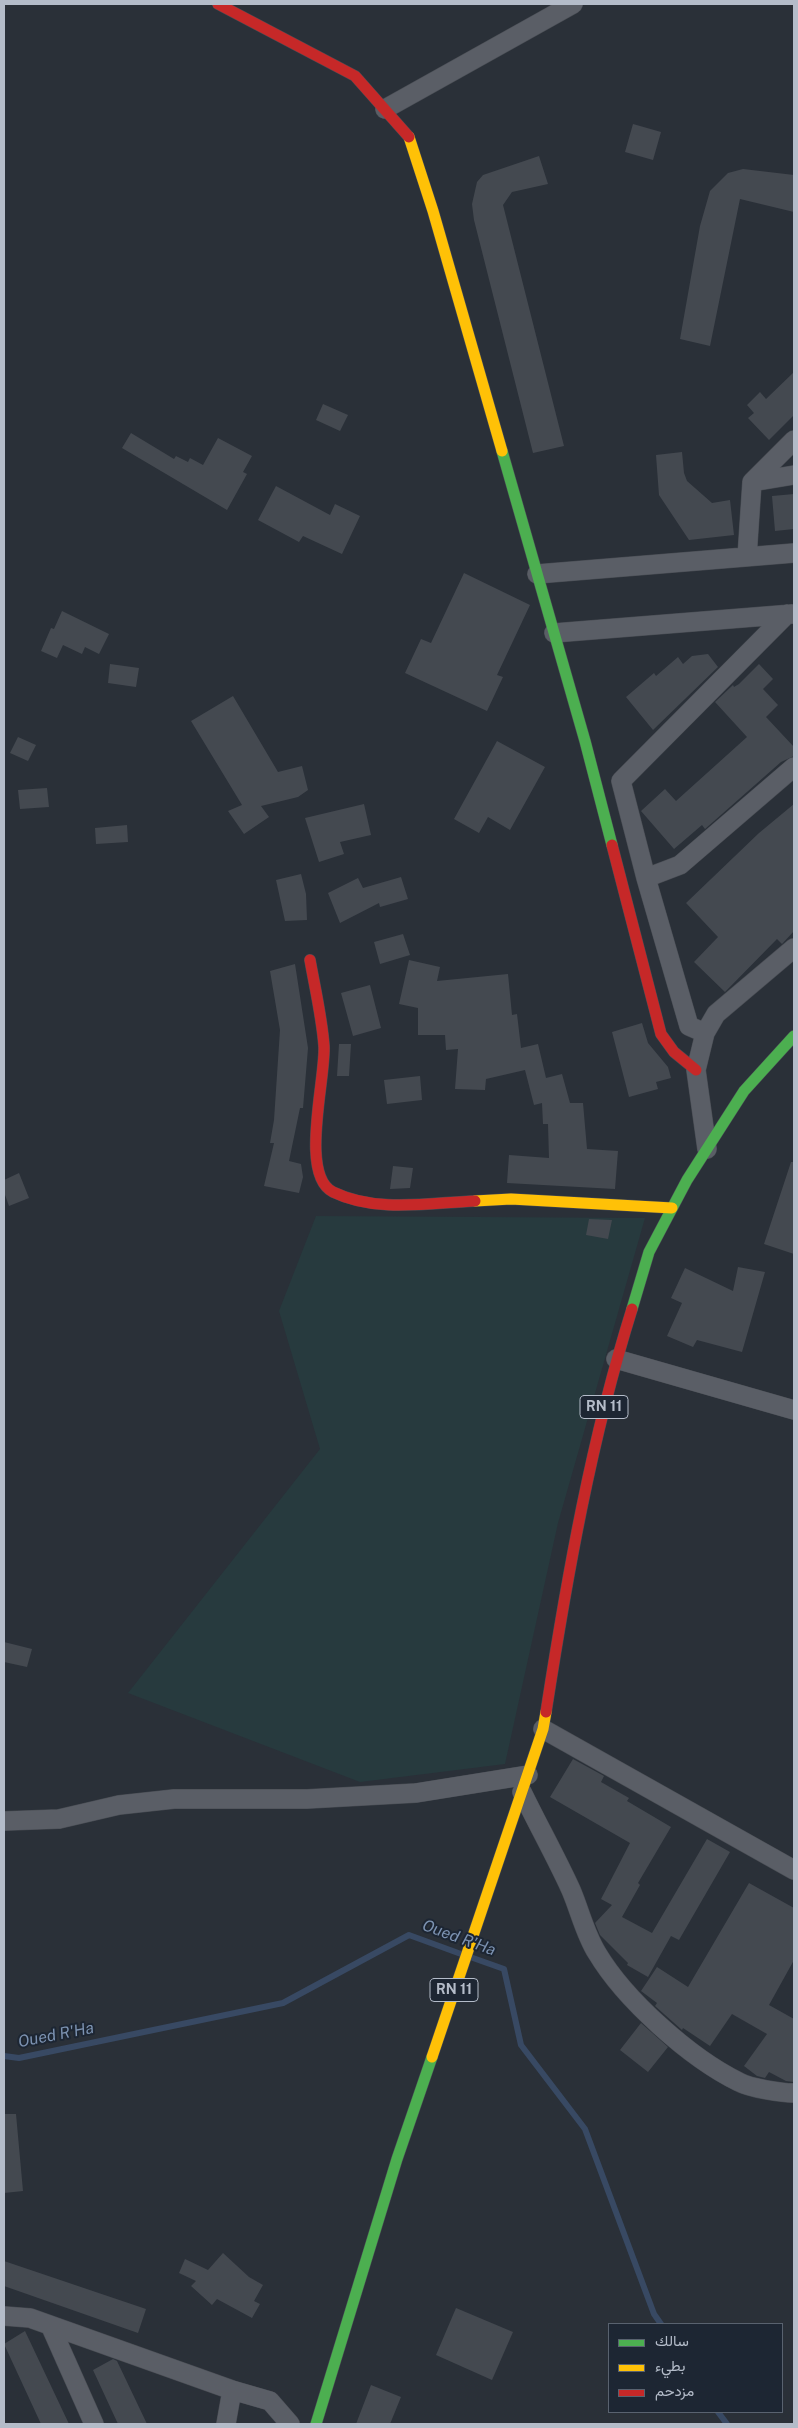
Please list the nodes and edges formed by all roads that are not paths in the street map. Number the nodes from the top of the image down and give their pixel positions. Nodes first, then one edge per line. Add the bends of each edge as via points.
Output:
1 (218, 4) edge
2 (573, 4) edge
3 (385, 109) junction
4 (794, 440) edge
5 (794, 475) edge
6 (752, 482) junction
7 (794, 553) edge
8 (747, 557) junction
9 (537, 574) junction
10 (791, 614) edge
11 (554, 633) junction
12 (794, 767) edge
13 (646, 878) junction
14 (794, 948) edge
15 (310, 960) dead end
16 (705, 1033) junction
17 (794, 1036) edge
18 (674, 1052) junction
19 (696, 1070) junction
20 (707, 1149) junction
21 (672, 1208) junction
22 (616, 1359) junction
23 (794, 1410) edge
24 (543, 1729) junction
25 (525, 1783) junction
26 (4, 1821) edge
27 (794, 1870) edge
28 (794, 2093) edge
29 (4, 2316) edge
30 (50, 2325) junction
31 (232, 2390) junction
32 (94, 2424) edge
33 (226, 2424) edge
34 (290, 2424) edge
35 (316, 2424) edge

1 - 3 street via 355,76
2 - 3 street
3 - 9 street via 410,136
4 - 6 street
5 - 6 street
6 - 8 street
7 - 8 street
8 - 9 street
9 - 11 street
10 - 11 street
10 - 13 street via 620,781
11 - 18 street via 661,1034
12 - 13 street via 680,865
13 - 16 street via 689,1026
14 - 16 street via 716,1014
15 - 21 street via 324,1047 315,1142 318,1174 331,1191 375,1205 511,1200
16 - 18 street
16 - 19 street
17 - 20 street, RN 11 via 744,1091
18 - 19 street
19 - 20 street
20 - 21 street, RN 11
21 - 22 street, RN 11 via 649,1252
22 - 23 street
22 - 24 street, RN 11 via 563,1607
24 - 25 street, RN 11
24 - 27 street
25 - 26 street via 306,1799 174,1799 119,1805 59,1819
25 - 28 street via 596,1952 627,1992 664,2030 740,2083
25 - 35 street, RN 11 via 397,2159
29 - 30 street via 30,2318
30 - 31 street
30 - 32 street
31 - 33 street
31 - 34 street via 270,2401

